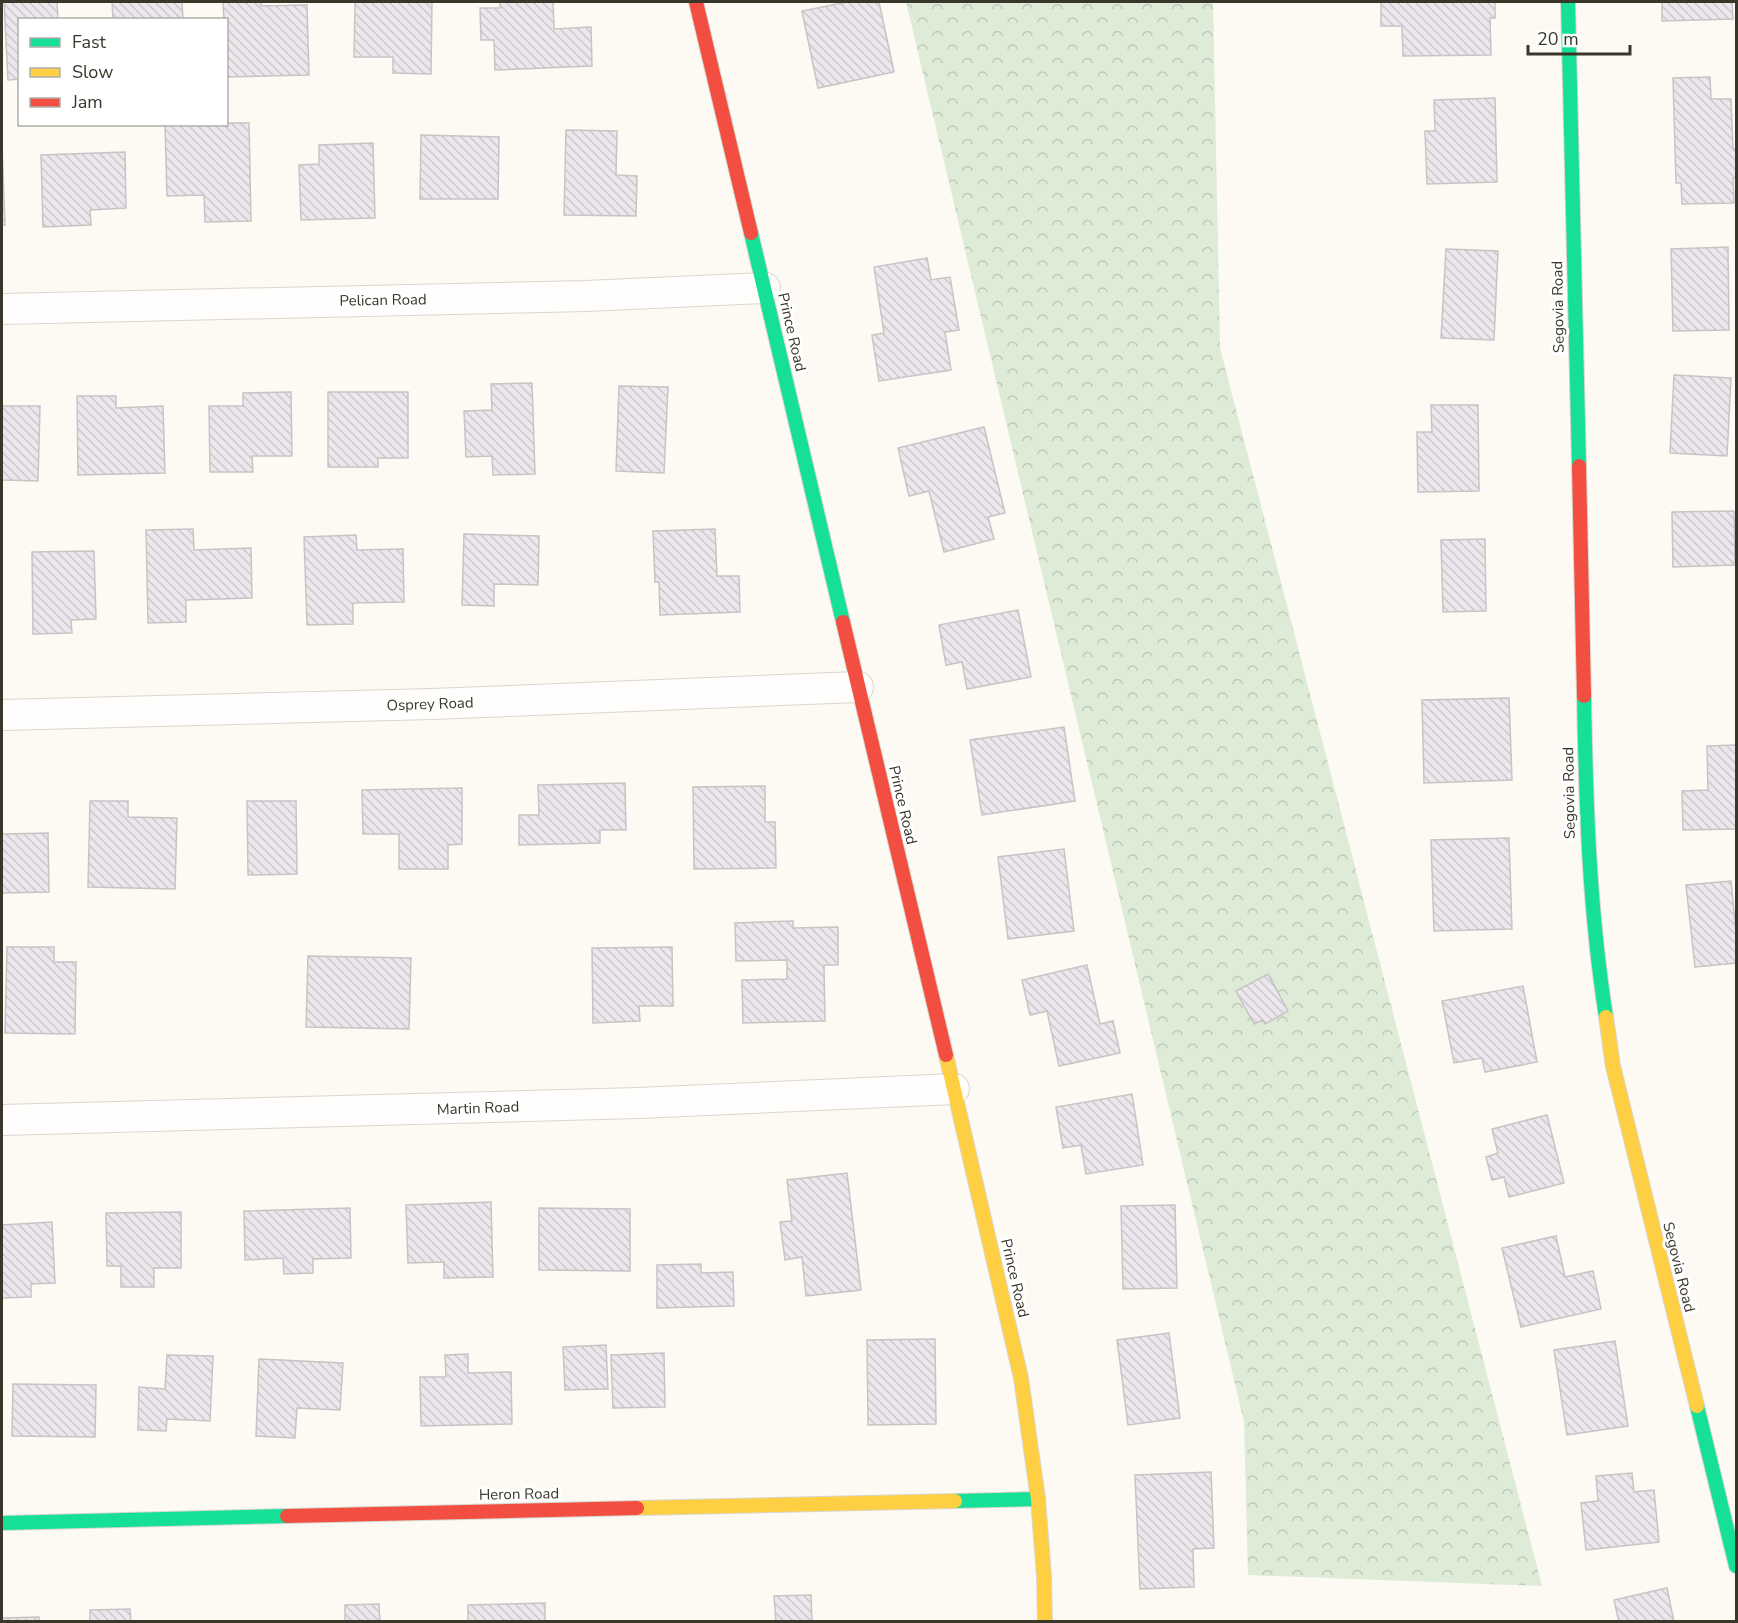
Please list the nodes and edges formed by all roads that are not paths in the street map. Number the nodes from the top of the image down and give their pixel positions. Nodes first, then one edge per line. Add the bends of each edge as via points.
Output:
1 (696, 2) edge
2 (1568, 2) edge
3 (765, 288) junction
4 (2, 309) edge
5 (858, 687) junction
6 (2, 715) edge
7 (954, 1089) junction
8 (2, 1120) edge
9 (1038, 1499) junction
10 (2, 1523) edge
11 (1737, 1566) edge
12 (1045, 1622) edge

1 - 3 street, Prince Road
2 - 11 street, Segovia Road via 1587,839 1596,953 1613,1066
3 - 4 street, Pelican Road via 586,296
3 - 5 street, Prince Road
5 - 6 street, Osprey Road via 432,704
5 - 7 street, Prince Road
7 - 8 street, Martin Road via 638,1103
7 - 9 street, Prince Road via 1021,1378
9 - 10 street, Heron Road
9 - 12 street, Prince Road

